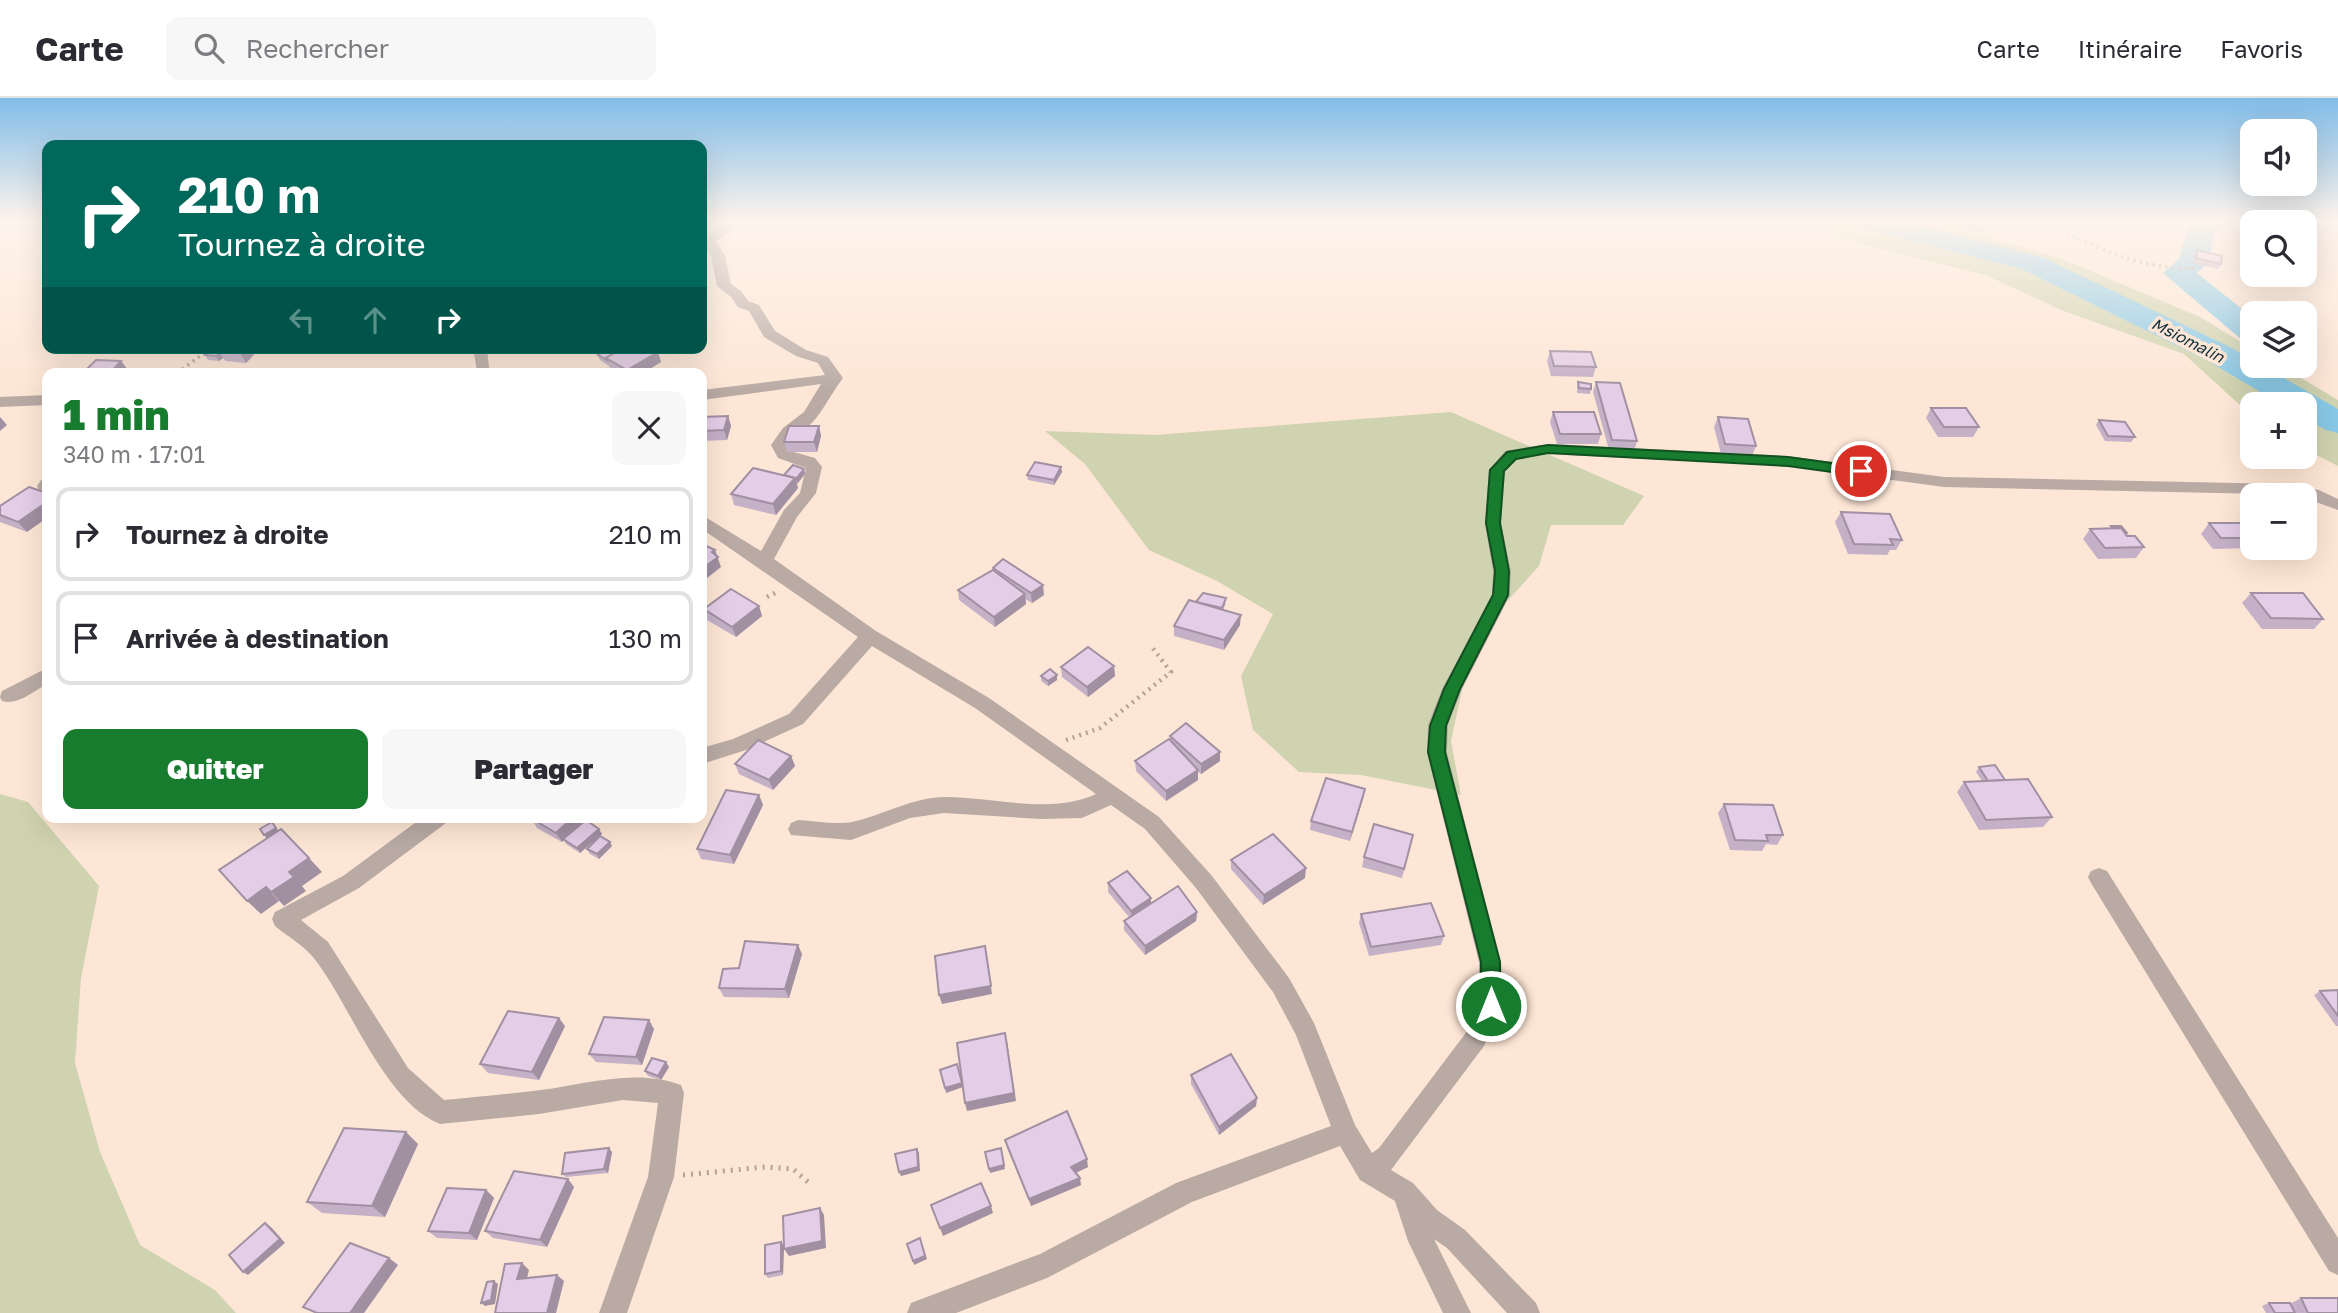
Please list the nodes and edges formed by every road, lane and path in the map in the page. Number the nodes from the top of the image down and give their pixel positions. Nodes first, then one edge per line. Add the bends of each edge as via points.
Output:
1 (723, 279) edge
2 (203, 354) edge
3 (184, 368) edge
4 (835, 378) junction
5 (707, 394) edge
6 (42, 400) edge
7 (0, 402) edge
8 (2338, 505) edge
9 (707, 528) edge
10 (764, 561) junction
11 (870, 636) junction
12 (1151, 646) dead end
13 (42, 678) edge
14 (9, 696) dead end
15 (1051, 750) junction
16 (707, 754) edge
17 (1113, 795) junction
18 (431, 823) edge
19 (798, 829) dead end
20 (2099, 877) dead end
21 (1346, 1132) junction
22 (1368, 1171) junction
23 (661, 1177) junction
24 (808, 1182) dead end
25 (1404, 1192) junction
26 (2338, 1262) edge
27 (613, 1313) edge
28 (921, 1313) edge
29 (1457, 1313) edge
30 (1526, 1313) edge

1 - 4 street via 724,286 754,308 769,334 823,360
2 - 3 path
4 - 5 street
4 - 10 street via 803,424 789,431 779,445 784,454 814,467 808,492
6 - 7 street
8 - 22 street via 2284,489 1944,482 1788,461 1548,449 1511,455 1497,470 1493,523 1502,571 1500,595 1452,689 1438,726 1437,752 1490,962 1491,1006 1476,1038 1388,1157
9 - 10 street
10 - 11 street
11 - 15 street
11 - 16 street via 796,719
12 - 15 path via 1171,672 1100,727 1070,737
13 - 14 street
15 - 17 street
17 - 19 street via 1082,810 944,805 909,810 851,831
17 - 21 street via 1152,823 1174,847 1281,985 1306,1031
18 - 23 street via 351,882 283,919 320,949 400,1076 440,1112 623,1089 672,1093
20 - 26 street
21 - 22 street
21 - 28 street via 1185,1192 1047,1265
22 - 25 street
23 - 24 path via 765,1167 793,1169
23 - 27 street
25 - 29 street via 1417,1232
25 - 30 street

